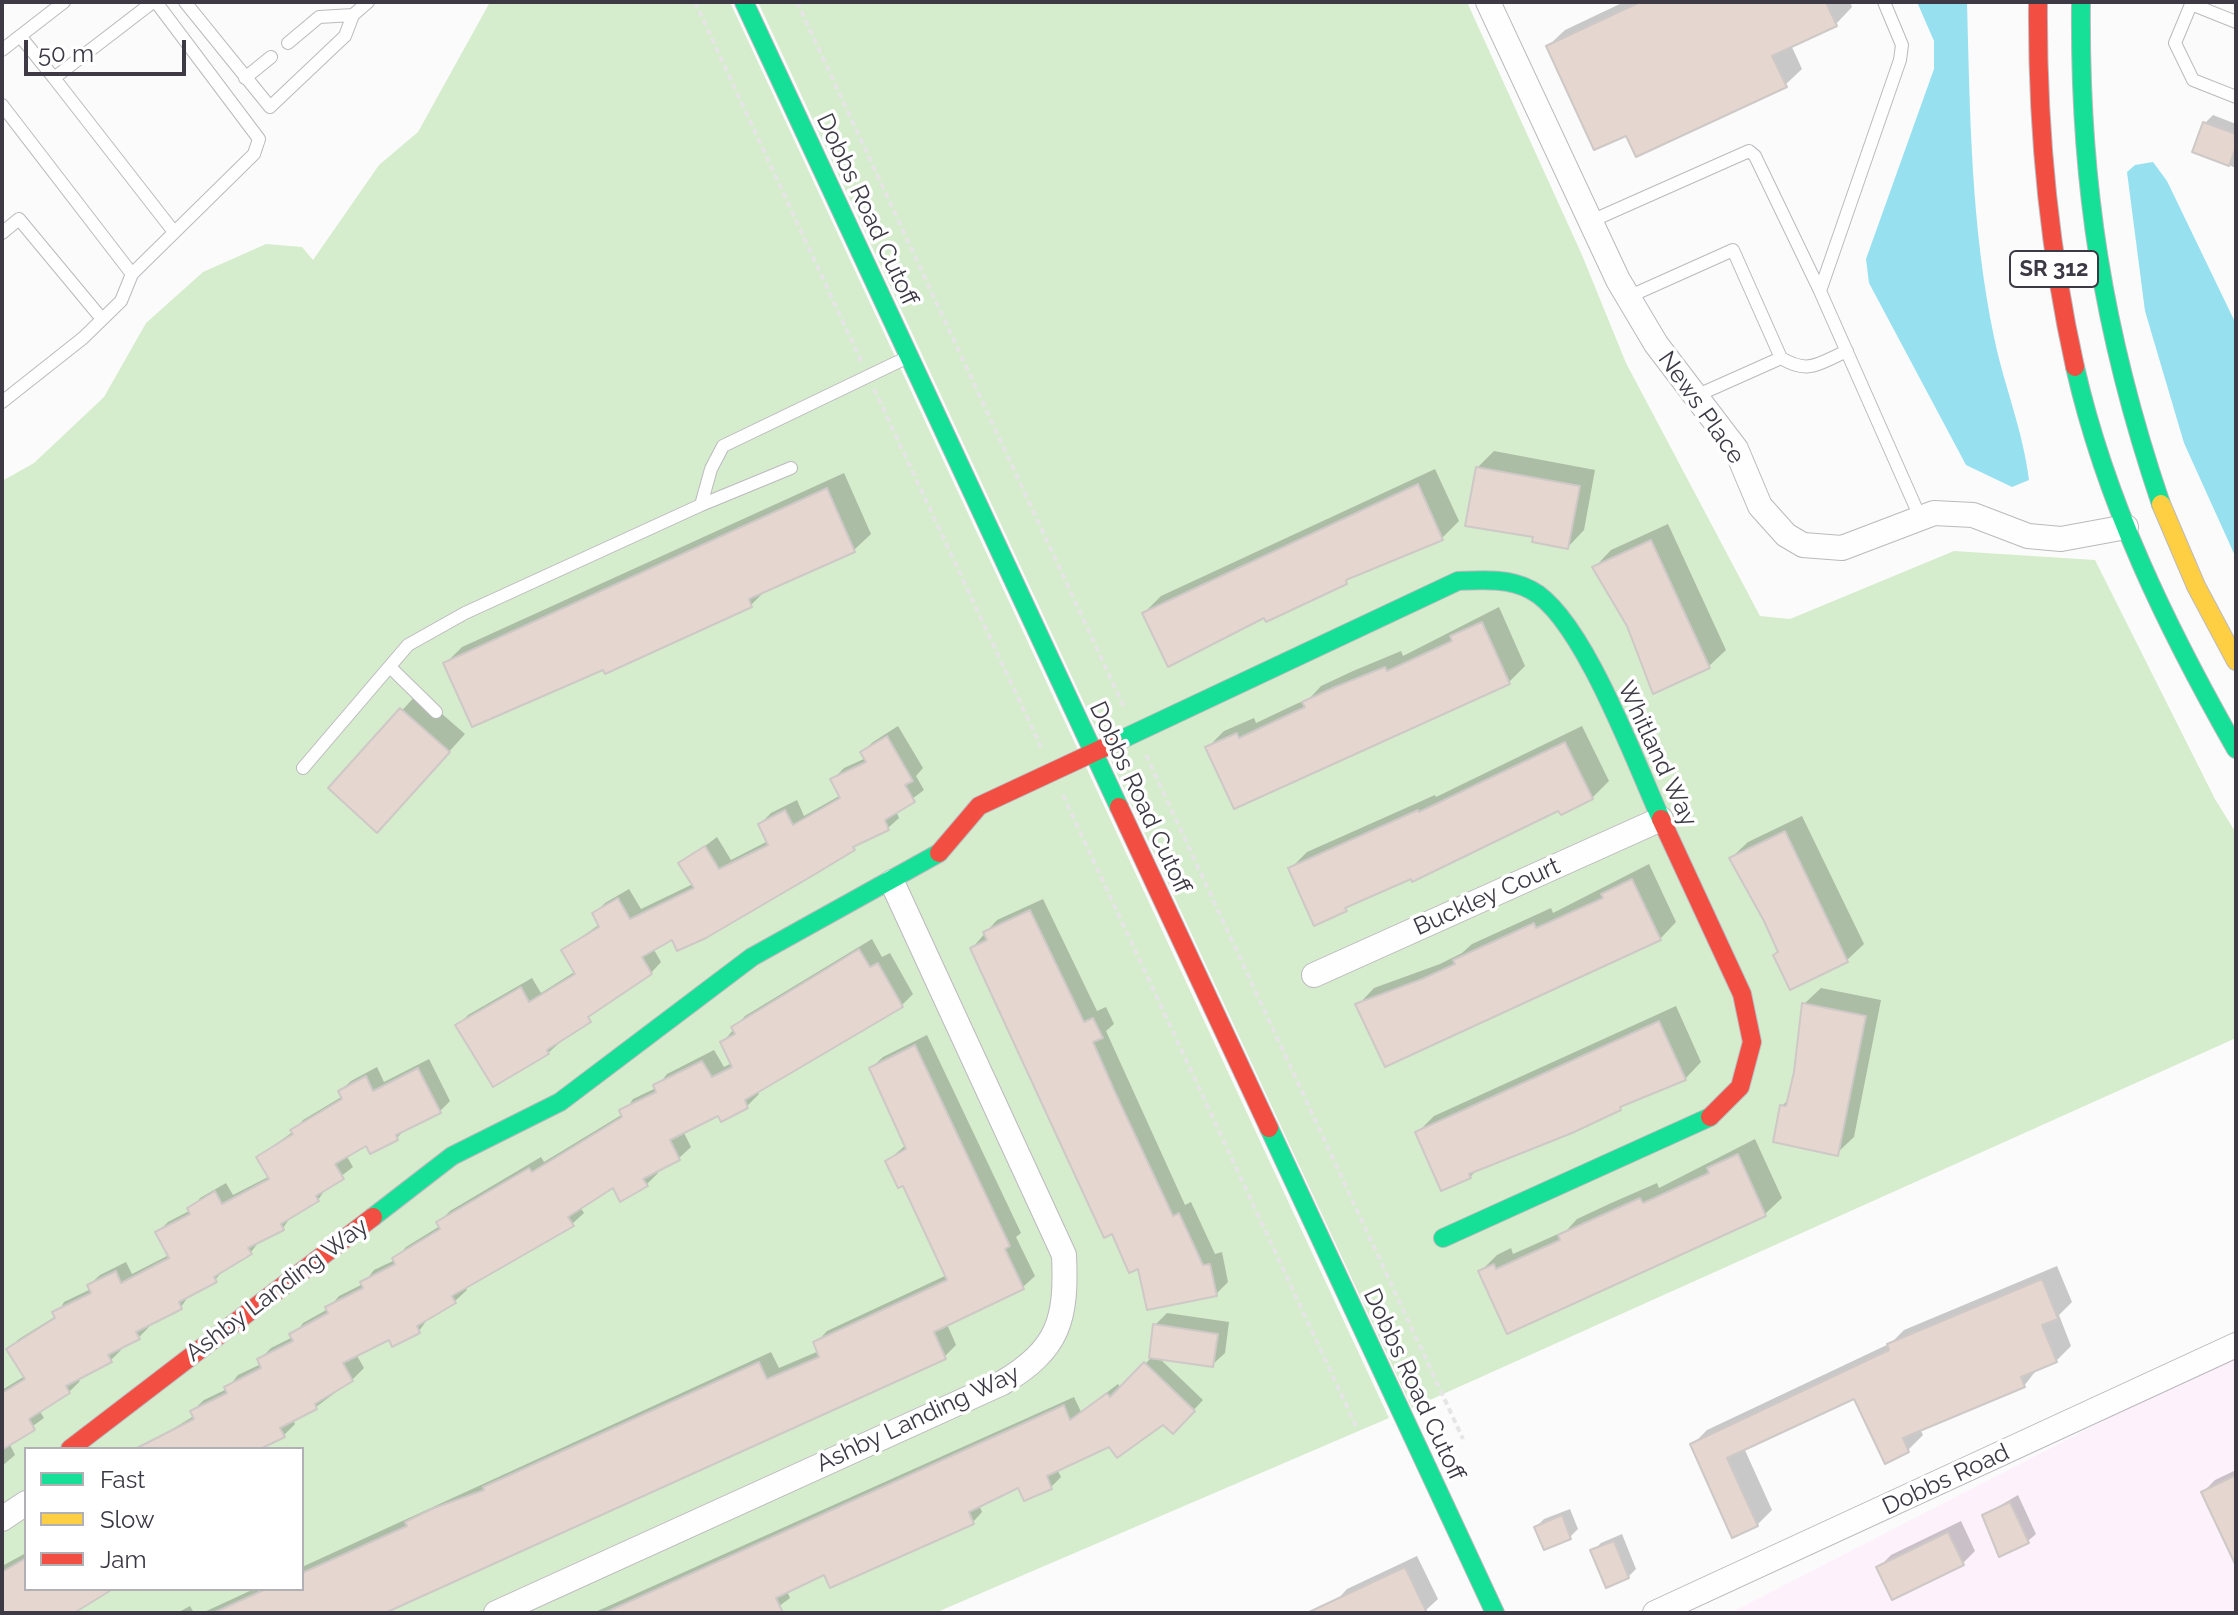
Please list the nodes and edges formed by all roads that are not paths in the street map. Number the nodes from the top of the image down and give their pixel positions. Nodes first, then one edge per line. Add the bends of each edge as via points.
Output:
1 (64, 2) edge
2 (155, 2) edge
3 (185, 2) edge
4 (368, 2) edge
5 (744, 2) edge
6 (1488, 2) edge
7 (1884, 2) edge
8 (2038, 2) edge
9 (2081, 2) edge
10 (2191, 3) edge
11 (353, 15) junction
12 (2236, 22) edge
13 (20, 36) junction
14 (288, 43) dead end
15 (2, 50) edge
16 (271, 57) dead end
17 (54, 78) junction
18 (245, 78) junction
19 (2236, 97) edge
20 (2, 105) edge
21 (1588, 222) junction
22 (174, 232) junction
23 (2, 233) edge
24 (132, 274) junction
25 (1820, 291) junction
26 (1628, 297) junction
27 (102, 319) junction
28 (1847, 351) junction
29 (909, 357) junction
30 (1781, 358) junction
31 (1698, 395) junction
32 (2, 402) edge
33 (791, 468) dead end
34 (701, 505) junction
35 (1920, 517) junction
36 (2126, 527) junction
37 (2236, 661) edge
38 (390, 667) junction
39 (2236, 675) edge
40 (436, 712) dead end
41 (2236, 749) edge
42 (1094, 755) junction
43 (303, 768) dead end
44 (1661, 819) junction
45 (892, 882) junction
46 (1314, 975) dead end
47 (1443, 1238) dead end
48 (2236, 1345) edge
49 (73, 1447) edge
50 (24, 1504) edge
51 (2, 1519) edge
52 (496, 1613) edge
53 (1495, 1613) edge
54 (1655, 1613) edge

1 - 13 lane
2 - 17 lane
2 - 22 lane via 259,139 254,154
3 - 18 lane
4 - 11 lane
5 - 29 street, Dobbs Road Cutoff
6 - 21 street, News Place
7 - 25 lane via 1902,45 1900,60
8 - 36 street, SR 312 via 2042,189 2056,278 2096,443
9 - 37 street, SR 312 via 2081,135 2102,286 2139,435 2166,514
10 - 12 lane
10 - 19 lane via 2175,43 2193,80
11 - 14 lane via 319,17
11 - 18 lane via 345,36 270,107
13 - 15 lane
13 - 17 lane
16 - 18 lane
17 - 22 lane
20 - 24 lane
21 - 25 lane via 1749,151
21 - 26 street, News Place
22 - 24 lane
23 - 27 lane via 19,219
24 - 27 lane via 121,301
25 - 28 lane
26 - 30 lane via 1733,250
26 - 31 street, News Place via 1656,344
27 - 32 lane
28 - 30 lane via 1807,368
28 - 35 lane
29 - 34 lane via 723,446
29 - 42 street, Dobbs Road Cutoff
30 - 31 lane
31 - 35 street, News Place via 1736,449 1760,506 1786,535 1803,545 1842,548
33 - 34 lane
34 - 38 lane via 465,613 408,645
35 - 36 street, News Place via 1963,514 2028,536 2061,539
36 - 39 street via 2153,532 2223,671
36 - 41 street, SR 312 via 2155,598
38 - 40 lane
38 - 43 lane
42 - 44 street, Whitland Way via 1458,581 1499,579 1530,588 1556,606 1579,641
42 - 45 street, Ashby Landing Way via 979,806 942,851
42 - 53 street, Dobbs Road Cutoff
44 - 46 street, Buckley Court
44 - 47 street, Whitland Way via 1742,994 1752,1042 1740,1087 1708,1119
45 - 49 street, Ashby Landing Way via 752,957 560,1102 452,1156
45 - 52 street, Ashby Landing Way via 1064,1255 1066,1297 1054,1336 1034,1364 1002,1383
48 - 54 street, Dobbs Road
50 - 51 street

